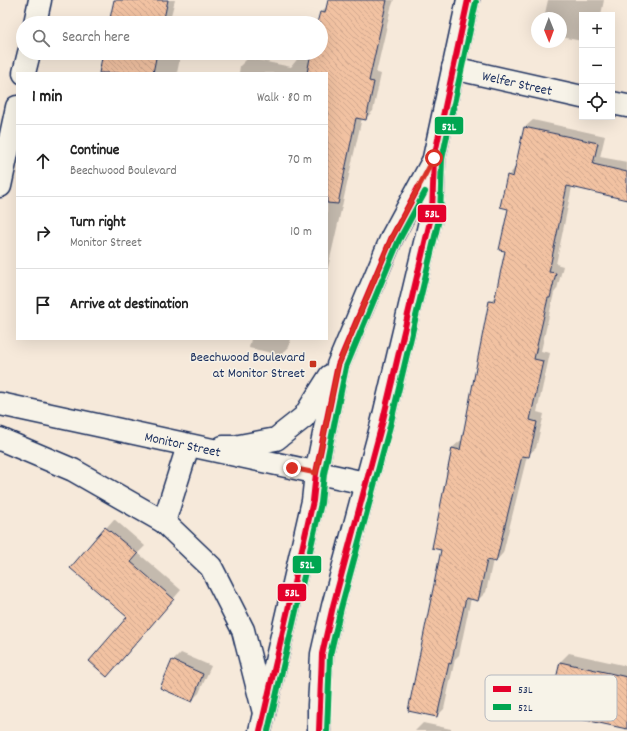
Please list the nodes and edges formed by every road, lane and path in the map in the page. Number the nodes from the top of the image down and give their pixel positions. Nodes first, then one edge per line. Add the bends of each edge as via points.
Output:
1 (40, 0) edge
2 (468, 0) edge
3 (37, 16) edge
4 (27, 60) edge
5 (453, 68) junction
6 (24, 72) edge
7 (579, 96) edge
8 (615, 104) edge
9 (627, 106) edge
10 (16, 112) edge
11 (434, 158) junction
12 (0, 186) edge
13 (338, 366) junction
14 (0, 404) edge
15 (0, 439) edge
16 (188, 446) junction
17 (316, 473) junction
18 (365, 483) junction
19 (164, 522) junction
20 (262, 721) edge
21 (319, 731) edge

1 - 3 main road
2 - 5 main road
4 - 6 main road
5 - 7 main road, Welfer Street
5 - 11 main road
8 - 9 main road
10 - 12 main road
11 - 13 main road via 392,237
11 - 18 main road via 432,213 382,424
13 - 16 main road via 304,417 276,439 234,447
13 - 17 main road
14 - 16 main road, Monitor Street
15 - 19 main road via 73,470
16 - 17 main road, Monitor Street
16 - 19 main road
17 - 18 main road, Monitor Street
17 - 20 main road via 313,501
18 - 21 main road via 322,654
19 - 20 main road via 211,567 243,630

